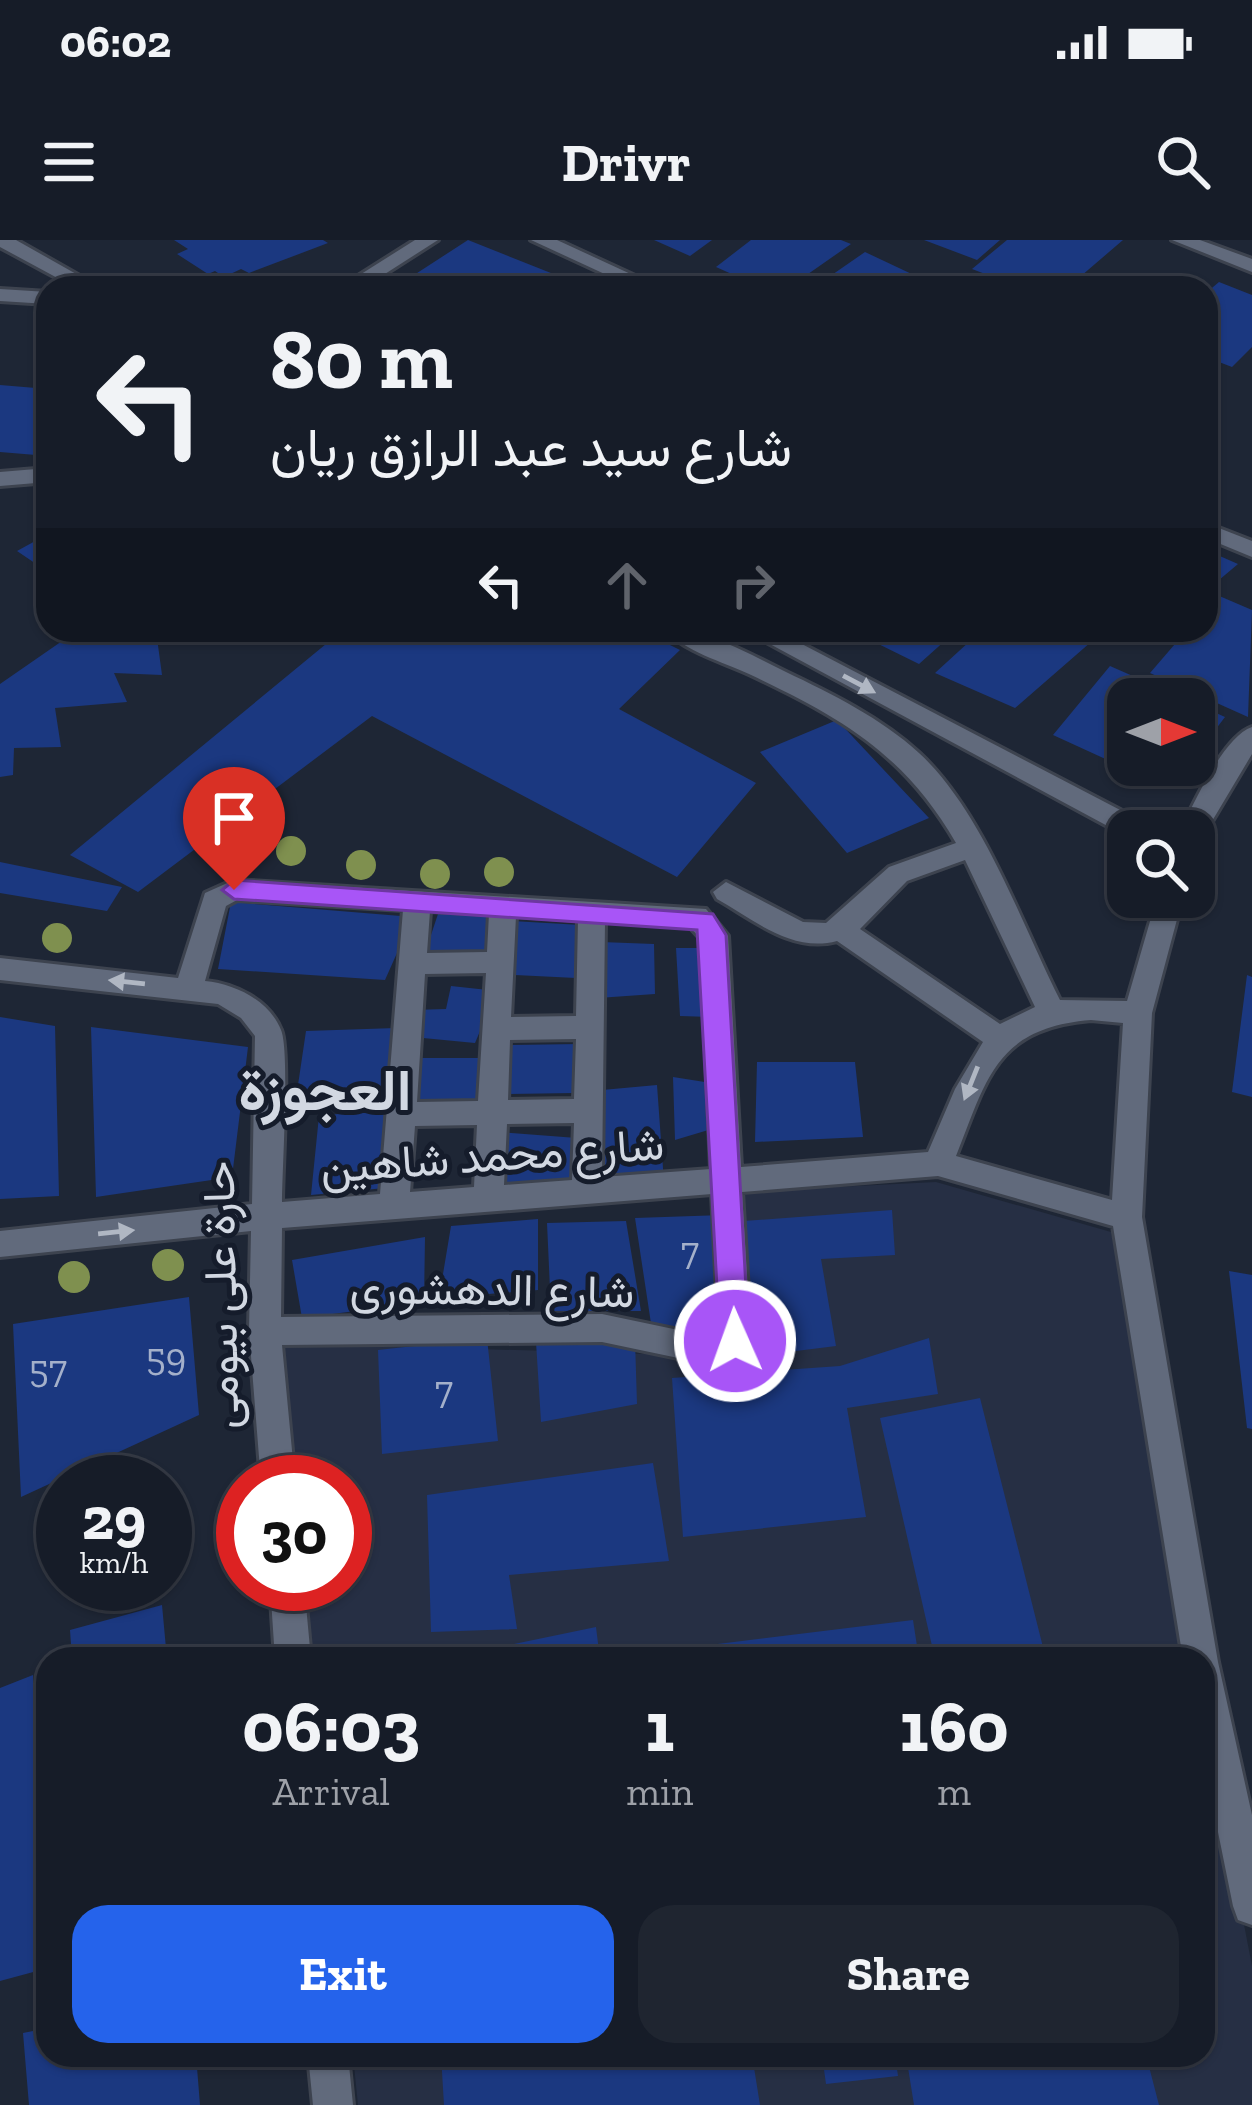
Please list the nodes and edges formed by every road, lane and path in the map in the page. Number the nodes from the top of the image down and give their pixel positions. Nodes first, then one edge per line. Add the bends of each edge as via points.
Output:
1 (2, 240) edge
2 (428, 240) edge
3 (541, 240) edge
4 (1182, 240) edge
5 (31, 245) edge
6 (1224, 246) edge
7 (1252, 266) edge
8 (75, 276) edge
9 (369, 276) edge
10 (624, 276) edge
11 (0, 295) edge
12 (36, 297) edge
13 (36, 477) edge
14 (0, 479) edge
15 (1218, 535) edge
16 (1252, 550) edge
17 (701, 642) edge
18 (779, 642) edge
19 (1252, 736) edge
20 (1204, 810) edge
21 (1107, 815) edge
22 (969, 850) junction
23 (726, 892) dead end
24 (418, 902) junction
25 (503, 907) junction
26 (592, 913) junction
27 (1164, 918) edge
28 (841, 931) junction
29 (500, 962) junction
30 (412, 964) junction
31 (0, 968) edge
32 (189, 988) junction
33 (1051, 1011) junction
34 (1138, 1013) junction
35 (590, 1027) junction
36 (497, 1029) junction
37 (1000, 1039) junction
38 (588, 1111) junction
39 (492, 1113) junction
40 (401, 1114) junction
41 (938, 1164) junction
42 (727, 1183) junction
43 (587, 1193) junction
44 (488, 1200) junction
45 (394, 1207) junction
46 (266, 1216) junction
47 (1127, 1217) junction
48 (0, 1244) edge
49 (265, 1331) junction
50 (276, 1455) edge
51 (289, 1611) edge
52 (292, 1647) edge
53 (1199, 1647) edge
54 (1215, 1727) edge
55 (1252, 1906) edge
56 (329, 2067) edge
57 (332, 2105) edge

1 - 5 street
2 - 9 street
3 - 10 street
4 - 6 street
5 - 8 street
6 - 7 street
11 - 12 street
13 - 14 street
15 - 16 street
17 - 22 street via 882,736 941,796
18 -> 21 street
19 - 20 street
22 - 28 street via 899,873
22 - 33 street
23 - 28 street via 807,933
24 - 25 street
24 - 30 street
24 - 32 street via 226,891 214,900
25 - 26 street
25 - 29 street
26 - 35 street
26 - 42 street via 696,916 714,935
27 - 34 street
28 - 37 street
29 - 30 street
29 - 36 street
30 - 40 street
32 -> 31 street
32 - 46 street, حارة على بيومى via 251,1010 269,1034
33 - 34 street
33 - 37 street
34 - 47 street
35 - 36 street
35 - 38 street
36 - 39 street
37 -> 41 street via 982,1055
38 - 39 street
38 - 43 street
39 - 40 street
39 - 44 street
40 - 45 street
41 - 42 street, شارع محمد شاهين
41 - 47 street, شارع محمد شاهين
42 - 43 street, شارع محمد شاهين
42 - 49 street, شارع الدهشورى via 736,1331 735,1341 717,1347 602,1328
43 - 44 street, شارع محمد شاهين
44 - 45 street, شارع محمد شاهين
45 - 46 street, شارع محمد شاهين
48 -> 46 street, شارع محمد شاهين
46 - 49 street, حارة على بيومى
47 - 53 street
49 - 50 street, حارة على بيومى
51 - 52 street
54 - 55 street
56 - 57 street

